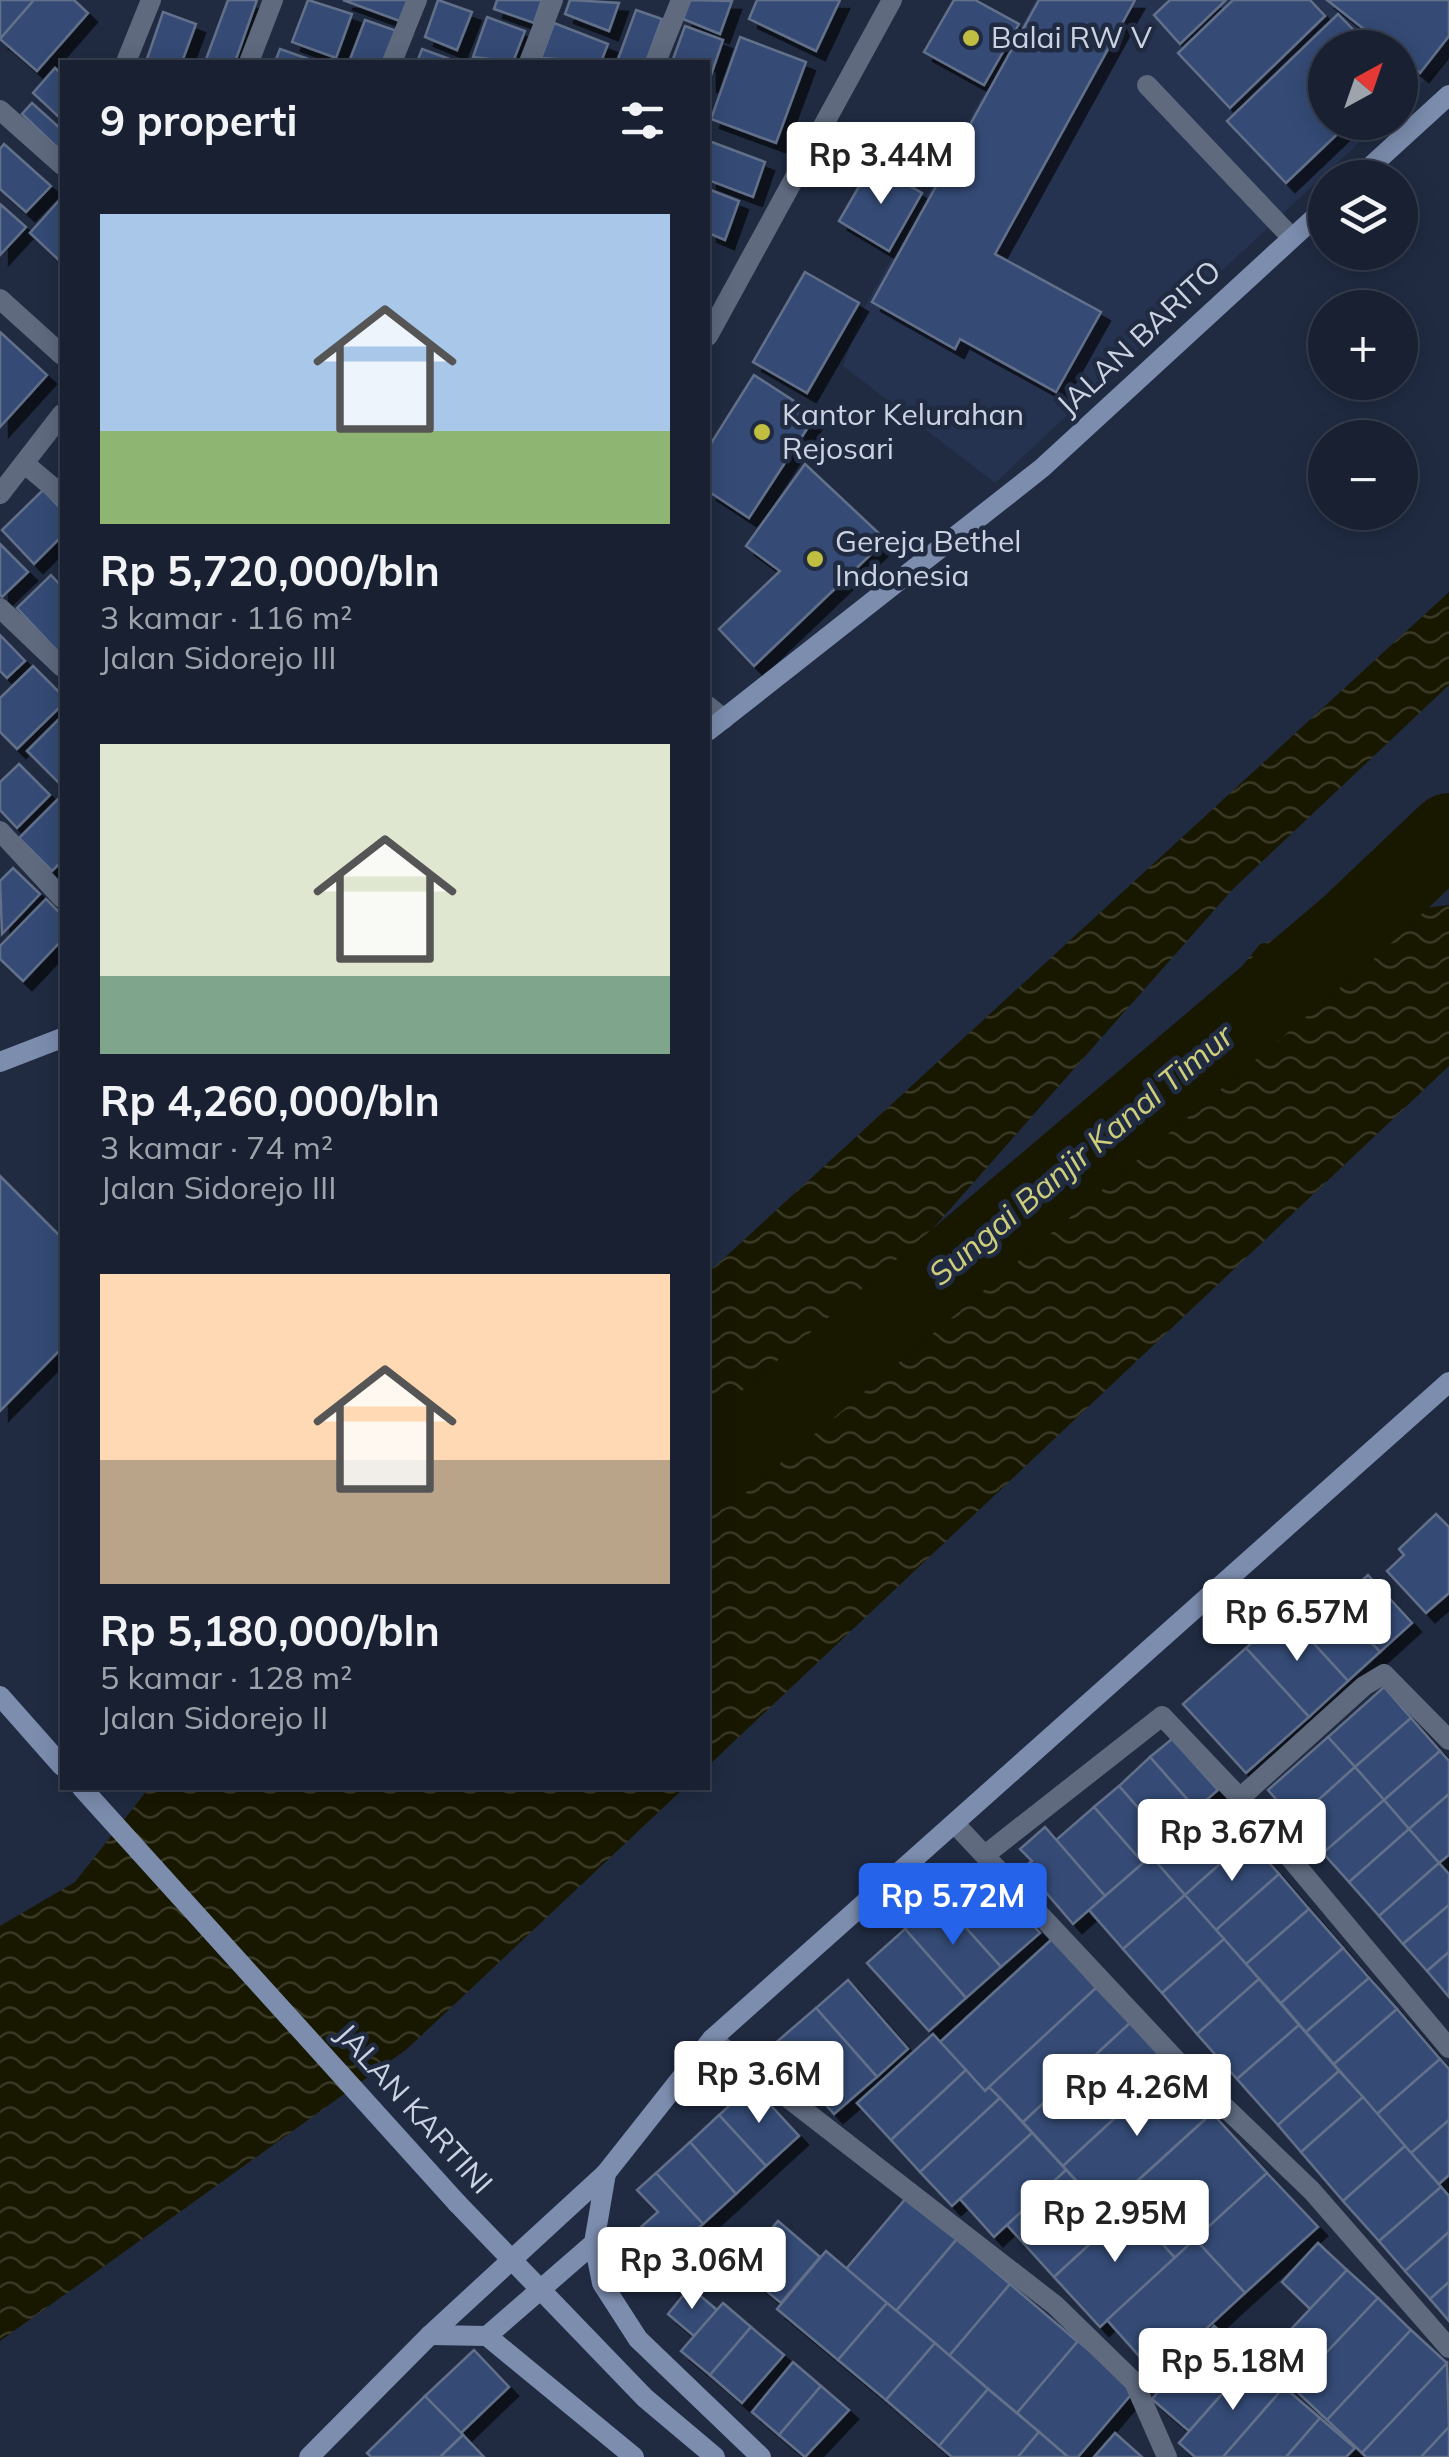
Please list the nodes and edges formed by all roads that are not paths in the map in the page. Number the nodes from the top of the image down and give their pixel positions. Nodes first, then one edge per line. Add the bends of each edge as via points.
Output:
1 (150, 0) edge
2 (273, 0) edge
3 (417, 0) edge
4 (553, 0) edge
5 (681, 0) edge
6 (892, 0) edge
7 (127, 60) edge
8 (250, 60) edge
9 (393, 60) edge
10 (531, 60) edge
11 (657, 60) edge
12 (1147, 85) dead end
13 (1449, 95) edge
14 (0, 110) edge
15 (1378, 160) edge
16 (60, 164) edge
17 (1308, 223) edge
18 (1292, 238) junction
19 (0, 299) edge
20 (710, 332) edge
21 (60, 352) edge
22 (60, 417) edge
23 (24, 464) junction
24 (60, 493) edge
25 (0, 494) edge
26 (0, 608) edge
27 (60, 665) edge
28 (713, 719) edge
29 (0, 832) edge
30 (60, 896) edge
31 (60, 1039) edge
32 (0, 1062) edge
33 (1449, 1382) edge
34 (0, 1696) edge
35 (1449, 1740) edge
36 (60, 1764) edge
37 (84, 1790) edge
38 (1240, 1798) junction
39 (956, 1825) junction
40 (985, 1855) junction
41 (712, 2039) junction
42 (1449, 2048) edge
43 (606, 2173) junction
44 (594, 2243) junction
45 (430, 2334) junction
46 (488, 2336) junction
47 (1449, 2348) edge
48 (308, 2457) edge
49 (634, 2457) edge
50 (715, 2457) edge
51 (760, 2457) edge
52 (1167, 2457) edge

1 - 7 street
2 - 8 street
3 - 9 street
4 - 10 street
5 - 11 street
6 - 20 street
12 - 18 street
13 - 15 street
14 - 16 street
17 - 18 street, JALAN BARITO
18 - 28 street, JALAN BARITO via 1042,468
19 - 21 street
22 - 23 street
23 - 24 street
23 - 25 street
26 - 27 street
29 - 30 street
31 - 32 street
33 - 39 street
34 - 36 street
35 - 38 street via 1384,1674
37 - 50 street, JALAN KARTINI, bridge via 457,2203 645,2398
38 - 40 street via 1162,1716
38 - 42 street
39 - 40 street
39 - 41 street
40 - 47 street via 1178,2062 1312,2191
41 - 43 street
41 - 52 street via 1055,2305 1134,2382
43 - 44 street
43 - 45 street
44 - 46 street
44 - 51 street via 602,2283 638,2338
45 - 46 street
45 - 48 street
46 - 49 street

